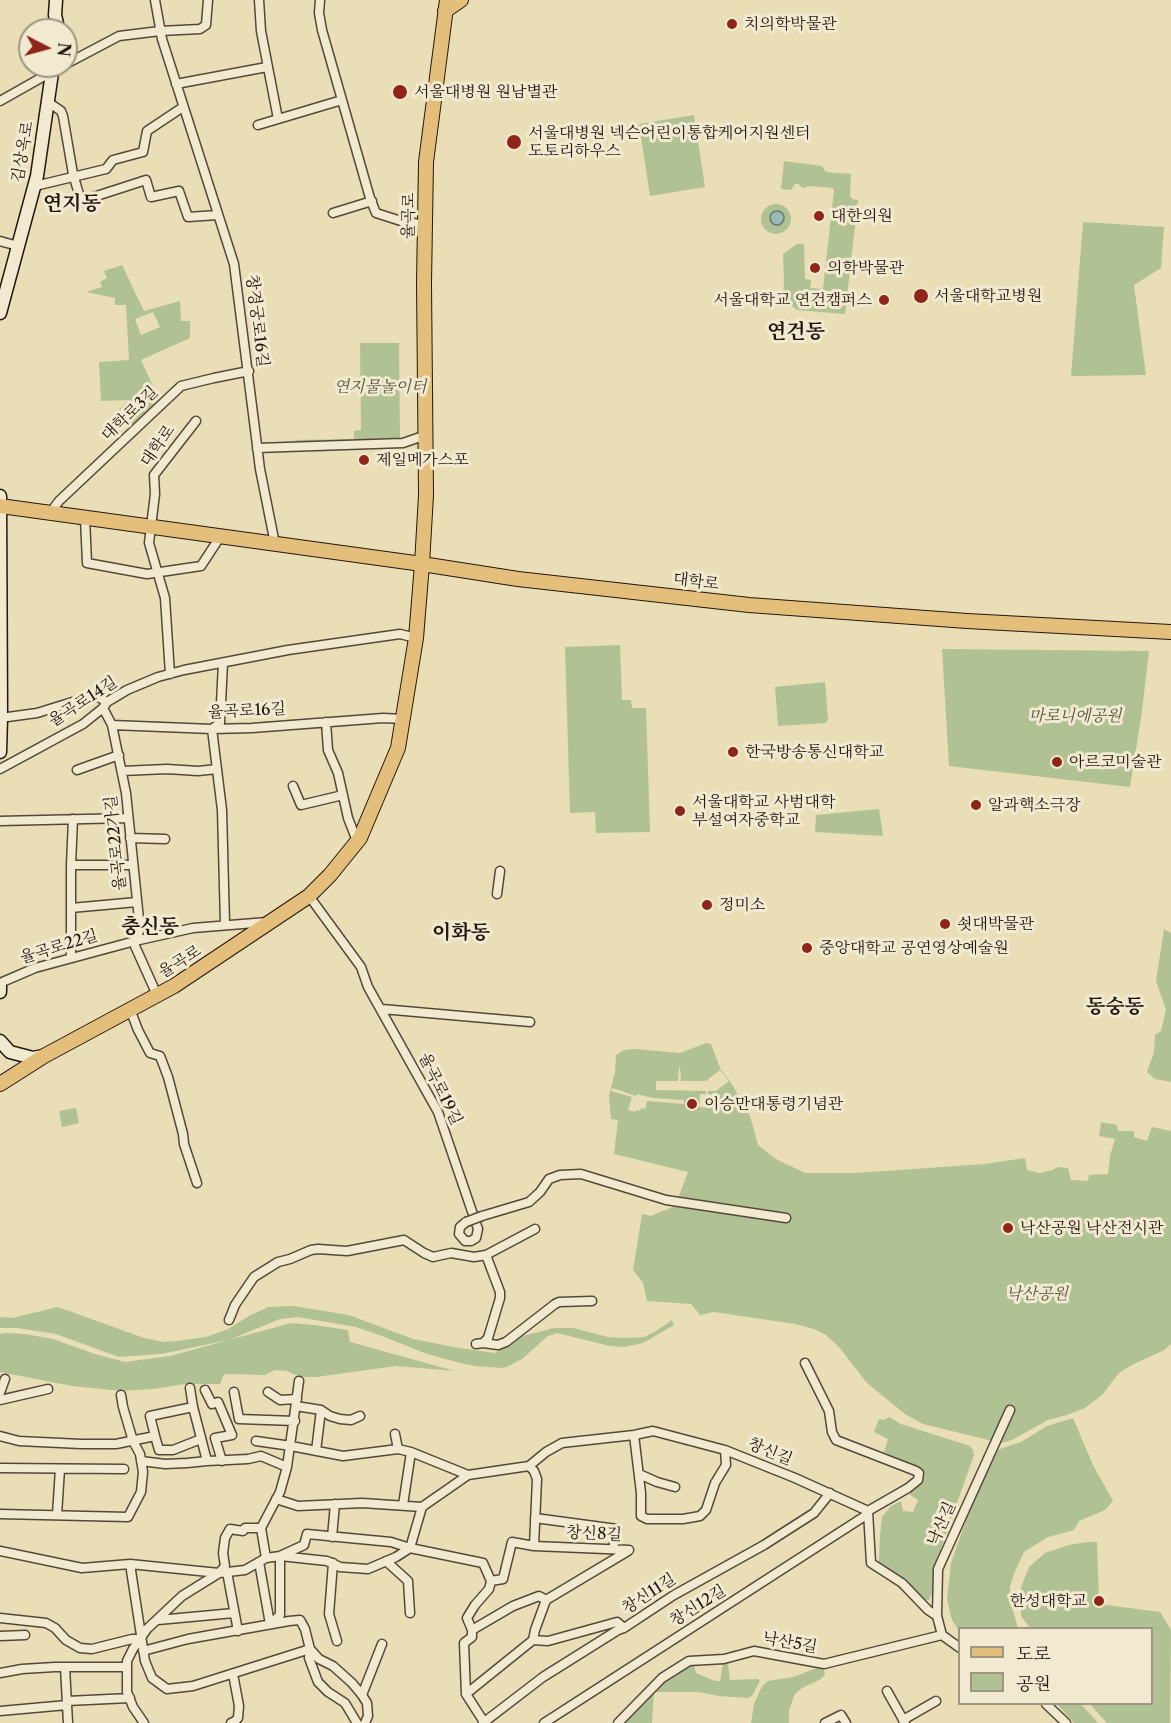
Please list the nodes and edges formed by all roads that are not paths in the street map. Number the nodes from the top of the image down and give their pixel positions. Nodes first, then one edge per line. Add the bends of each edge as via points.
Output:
1 (58, 0) edge
2 (156, 0) edge
3 (208, 0) edge
4 (259, 0) edge
5 (320, 0) edge
6 (460, 0) edge
7 (446, 5) edge
8 (55, 18) edge
9 (160, 31) junction
10 (78, 56) edge
11 (267, 67) junction
12 (39, 78) edge
13 (54, 78) edge
14 (176, 84) junction
15 (342, 100) junction
16 (0, 101) edge
17 (48, 102) junction
18 (183, 107) junction
19 (278, 119) junction
20 (258, 125) dead end
21 (75, 176) junction
22 (34, 186) junction
23 (372, 201) junction
24 (333, 213) dead end
25 (217, 215) junction
26 (425, 225) junction
27 (0, 240) edge
28 (18, 246) junction
29 (4, 282) edge
30 (0, 313) edge
31 (249, 371) junction
32 (196, 421) dead end
33 (426, 435) junction
34 (257, 448) junction
35 (0, 496) edge
36 (0, 506) edge
37 (51, 513) junction
38 (85, 518) junction
39 (150, 527) junction
40 (220, 537) junction
41 (275, 544) junction
42 (422, 564) junction
43 (157, 573) junction
44 (1171, 632) edge
45 (416, 638) junction
46 (223, 663) junction
47 (170, 674) junction
48 (105, 705) junction
49 (1, 717) edge
50 (403, 719) junction
51 (326, 722) junction
52 (112, 725) junction
53 (212, 729) junction
54 (0, 752) edge
55 (119, 755) junction
56 (0, 769) edge
57 (217, 769) junction
58 (77, 770) dead end
59 (122, 771) junction
60 (294, 786) dead end
61 (343, 795) junction
62 (128, 818) junction
63 (73, 819) junction
64 (0, 821) edge
65 (130, 838) junction
66 (165, 839) dead end
67 (357, 842) junction
68 (71, 865) junction
69 (133, 865) junction
70 (500, 871) dead end
71 (497, 894) dead end
72 (309, 896) junction
73 (137, 902) junction
74 (71, 908) junction
75 (271, 922) junction
76 (225, 924) junction
77 (135, 941) junction
78 (71, 958) junction
79 (0, 985) edge
80 (0, 992) edge
81 (157, 995) junction
82 (382, 1009) junction
83 (130, 1010) junction
84 (531, 1022) dead end
85 (0, 1041) edge
86 (44, 1056) junction
87 (0, 1084) edge
88 (196, 1183) dead end
89 (786, 1218) dead end
90 (535, 1229) dead end
91 (486, 1255) junction
92 (592, 1301) dead end
93 (229, 1320) dead end
94 (489, 1334) junction
95 (519, 1337) dead end
96 (506, 1342) junction
97 (804, 1363) dead end
98 (5, 1379) dead end
99 (299, 1381) dead end
100 (190, 1388) dead end
101 (48, 1389) dead end
102 (205, 1390) dead end
103 (234, 1392) dead end
104 (268, 1392) dead end
105 (0, 1393) edge
106 (121, 1395) dead end
107 (0, 1400) edge
108 (297, 1403) junction
109 (193, 1407) junction
110 (321, 1410) junction
111 (1010, 1410) dead end
112 (360, 1416) dead end
113 (295, 1421) junction
114 (395, 1434) dead end
115 (0, 1436) edge
116 (155, 1436) junction
117 (634, 1436) junction
118 (201, 1439) junction
119 (133, 1440) junction
120 (256, 1441) dead end
121 (291, 1446) junction
122 (398, 1449) junction
123 (725, 1450) junction
124 (316, 1451) junction
125 (411, 1452) junction
126 (141, 1461) junction
127 (207, 1461) junction
128 (222, 1461) junction
129 (529, 1466) junction
130 (287, 1467) junction
131 (0, 1468) edge
132 (60, 1469) junction
133 (124, 1470) dead end
134 (639, 1474) junction
135 (468, 1475) junction
136 (675, 1486) dead end
137 (830, 1493) junction
138 (276, 1499) junction
139 (335, 1504) junction
140 (403, 1505) junction
141 (422, 1507) junction
142 (868, 1513) junction
143 (0, 1514) edge
144 (57, 1515) junction
145 (535, 1518) junction
146 (261, 1528) junction
147 (332, 1537) junction
148 (614, 1544) dead end
149 (534, 1546) junction
150 (410, 1548) junction
151 (0, 1551) edge
152 (280, 1556) junction
153 (263, 1560) junction
154 (386, 1561) junction
155 (333, 1563) junction
156 (130, 1564) junction
157 (223, 1572) junction
158 (491, 1581) junction
159 (546, 1600) junction
160 (410, 1612) dead end
161 (234, 1613) junction
162 (937, 1616) junction
163 (0, 1618) edge
164 (158, 1620) junction
165 (270, 1624) junction
166 (624, 1628) junction
167 (472, 1630) junction
168 (238, 1631) junction
169 (25, 1635) dead end
170 (942, 1635) junction
171 (0, 1636) edge
172 (140, 1640) junction
173 (533, 1640) junction
174 (337, 1641) dead end
175 (381, 1644) dead end
176 (958, 1647) edge
177 (310, 1649) junction
178 (143, 1651) junction
179 (65, 1667) junction
180 (126, 1667) junction
181 (0, 1673) edge
182 (233, 1674) junction
183 (887, 1691) dead end
184 (466, 1694) junction
185 (362, 1695) junction
186 (130, 1698) junction
187 (936, 1701) dead end
188 (67, 1703) junction
189 (1047, 1705) edge
190 (0, 1711) edge
191 (904, 1721) edge
192 (484, 1722) edge
193 (68, 1723) edge
194 (144, 1723) edge
195 (231, 1723) edge
196 (357, 1723) edge
197 (365, 1723) edge
198 (544, 1723) edge
199 (618, 1723) edge
200 (825, 1723) edge
201 (846, 1723) edge
202 (1066, 1723) edge

1 - 8 street
2 - 9 street, 창경궁로16길
3 - 9 street via 206,25 200,29
4 - 11 street
5 - 15 street via 322,30
6 - 7 main road
7 - 26 main road, 율곡로 via 426,162
9 - 10 street via 119,36
9 - 14 street, 창경궁로16길
11 - 14 street
11 - 19 street
12 - 16 street
13 - 17 street, 김상옥로
14 - 18 street, 창경궁로16길
15 - 19 street
15 - 23 street
17 - 21 street via 63,116
17 - 22 street, 김상옥로
18 - 21 street via 147,131 142,152 113,160 106,169
18 - 25 street, 창경궁로16길
19 - 20 street
21 - 22 street
21 - 25 street via 81,201 146,180 151,196 179,191 188,217
22 - 28 street, 김상옥로
23 - 24 street
23 - 26 street via 376,213
25 - 31 street, 창경궁로16길 via 234,264
26 - 33 main road, 율곡로
27 - 28 street
28 - 29 street, 김상옥로
29 - 30 street, 김상옥로
31 - 34 street, 창경궁로16길
31 - 37 street, 대학로3길 via 182,386 59,501
32 - 39 street, 대학로 via 154,476
33 - 34 street via 403,443
33 - 42 main road, 율곡로
34 - 41 street, 창경궁로16길
35 - 36 street
36 - 37 main road, 대학로
36 - 49 street
37 - 38 main road, 대학로
38 - 39 main road, 대학로
38 - 43 street via 87,563
39 - 40 main road, 대학로
39 - 43 street, 대학로 via 149,543
40 - 41 main road, 대학로
40 - 43 street via 201,566
41 - 42 main road, 대학로
42 - 44 main road, 대학로 via 749,605
42 - 45 main road, 율곡로
43 - 47 street, 대학로 via 165,598
45 - 46 street, 율곡로14길 via 400,634
45 - 50 main road, 율곡로
46 - 47 street, 율곡로14길
46 - 53 street via 220,723
47 - 48 street, 율곡로14길 via 127,690
48 - 49 street via 95,695 37,713
48 - 52 street
48 - 56 street, 율곡로14길 via 83,724
49 - 54 street
50 - 51 street, 율곡로16길
50 - 67 main road, 율곡로 via 398,748
51 - 53 street, 율곡로16길
51 - 61 street via 328,750
52 - 53 street, 율곡로16길
52 - 55 street, 율곡로22가길
53 - 57 street
55 - 58 street
55 - 59 street, 율곡로22가길
57 - 59 street
57 - 76 street
59 - 62 street, 율곡로22가길
60 - 61 street via 301,805
61 - 67 street
62 - 63 street
62 - 65 street, 율곡로22가길
63 - 64 street
63 - 68 street
65 - 66 street
65 - 69 street, 율곡로22가길
67 - 72 main road, 율곡로
68 - 69 street
68 - 74 street
69 - 73 street, 율곡로22가길
70 - 71 street
72 - 75 main road, 율곡로
72 - 82 street, 율곡로19길 via 360,967
73 - 74 street
73 - 77 street, 율곡로22가길 via 140,929
74 - 78 street
75 - 76 street, 율곡로22길
75 - 81 main road, 율곡로
76 - 77 street, 율곡로22길
77 - 78 street, 율곡로22길
77 - 81 street, 율곡로22가길
78 - 79 street, 율곡로22길 via 35,968
79 - 80 street
81 - 83 main road, 율곡로
82 - 84 street
82 - 89 street, 율곡로19길, bridge via 438,1112 478,1229 476,1238 463,1239 460,1227 466,1222 482,1216 529,1202 549,1179 560,1175 581,1174 666,1200
83 - 86 main road, 율곡로
83 - 88 street via 150,1053 160,1056
85 - 86 street via 10,1052 33,1058
86 - 87 main road, 율곡로
90 - 91 street
91 - 93 street via 467,1257 452,1253 432,1257 401,1239 347,1251 318,1249 300,1253 254,1277
91 - 94 street via 500,1295
92 - 96 street via 559,1302
94 - 96 street via 494,1343
94 - 96 street via 479,1343
95 - 96 street
97 - 142 street, 창신12길 via 829,1411 836,1440 919,1473 918,1480 908,1488
98 - 105 street
99 - 108 street
100 - 109 street
101 - 107 street
102 - 128 street via 212,1404 218,1402 232,1435 215,1438
103 - 113 street via 240,1419
104 - 108 street via 280,1401
106 - 119 street
108 - 110 street
108 - 113 street
109 - 116 street via 150,1416
109 - 118 street
110 - 112 street via 340,1419
110 - 124 street
111 - 162 street, 낙산길 via 938,1569
113 - 121 street
114 - 122 street
115 - 119 street via 70,1444
116 - 118 street via 159,1450 173,1450
116 - 119 street
117 - 123 street, 창신길 via 653,1431
117 - 129 street, 창신길 via 562,1443
117 - 134 street
118 - 127 street
119 - 126 street
120 - 121 street
121 - 124 street
121 - 130 street
122 - 124 street via 343,1456
122 - 125 street
123 - 134 street via 724,1470 714,1483 706,1510 695,1518 641,1516
123 - 137 street, 창신길
125 - 135 street
125 - 140 street
126 - 127 street
126 - 144 street via 141,1492 128,1517
127 - 128 street
128 - 130 street via 261,1456
129 - 135 street, 창신길
129 - 145 street via 537,1479
130 - 138 street
131 - 132 street
132 - 133 street
132 - 144 street
134 - 136 street
135 - 141 street, 창신길
137 - 142 street, 창신길
137 - 166 street, 창신11길 via 814,1513
138 - 139 street via 298,1506
138 - 146 street
139 - 140 street
139 - 147 street
140 - 141 street
141 - 150 street
142 - 162 street via 871,1563 902,1583
142 - 198 street, 창신12길
143 - 144 street
145 - 148 street via 617,1529
145 - 149 street
146 - 153 street
146 - 157 street via 230,1529 225,1538
147 - 150 street via 391,1542
147 - 152 street via 307,1534 304,1545
149 - 158 street, 창신8길 via 512,1542 504,1579
149 - 159 street, 창신8길 via 629,1551
150 - 154 street
150 - 158 street via 483,1563
151 - 156 street via 82,1568
152 - 153 street
152 - 155 street
152 - 165 street via 280,1615
153 - 157 street via 245,1570
153 - 165 street
154 - 155 street via 368,1569
154 - 160 street via 408,1581
155 - 174 street via 329,1614
156 - 157 street
156 - 172 street
157 - 161 street
157 - 164 street via 182,1596
158 - 167 street, 창신8길 via 467,1618
159 - 167 street, 창신8길 via 538,1596 530,1599
159 - 173 street
161 - 164 street
161 - 168 street
162 - 170 street, 낙산길
163 - 172 street via 46,1623 80,1648
164 - 172 street
165 - 168 street
165 - 177 street via 300,1620
166 - 173 street via 617,1622 548,1641
166 - 192 street, 창신11길 via 543,1677
167 - 184 street via 465,1643
168 - 178 street
169 - 171 street
170 - 176 street
170 - 199 street, 낙산5길 via 824,1664 754,1651 724,1659 689,1661 662,1678
172 - 178 street
172 - 180 street
173 - 184 street
175 - 185 street
177 - 182 street
177 - 185 street
177 - 196 street via 309,1658 318,1682 345,1703
178 - 182 street via 152,1678 167,1689
179 - 180 street
179 - 181 street
179 - 188 street
180 - 186 street
182 - 195 street via 239,1706 238,1718
183 - 191 street
184 - 192 street, 창신11길
185 - 197 street via 367,1703
186 - 188 street
186 - 194 street
187 - 191 street
188 - 190 street
188 - 193 street
189 - 202 street
200 - 201 street via 841,1715

